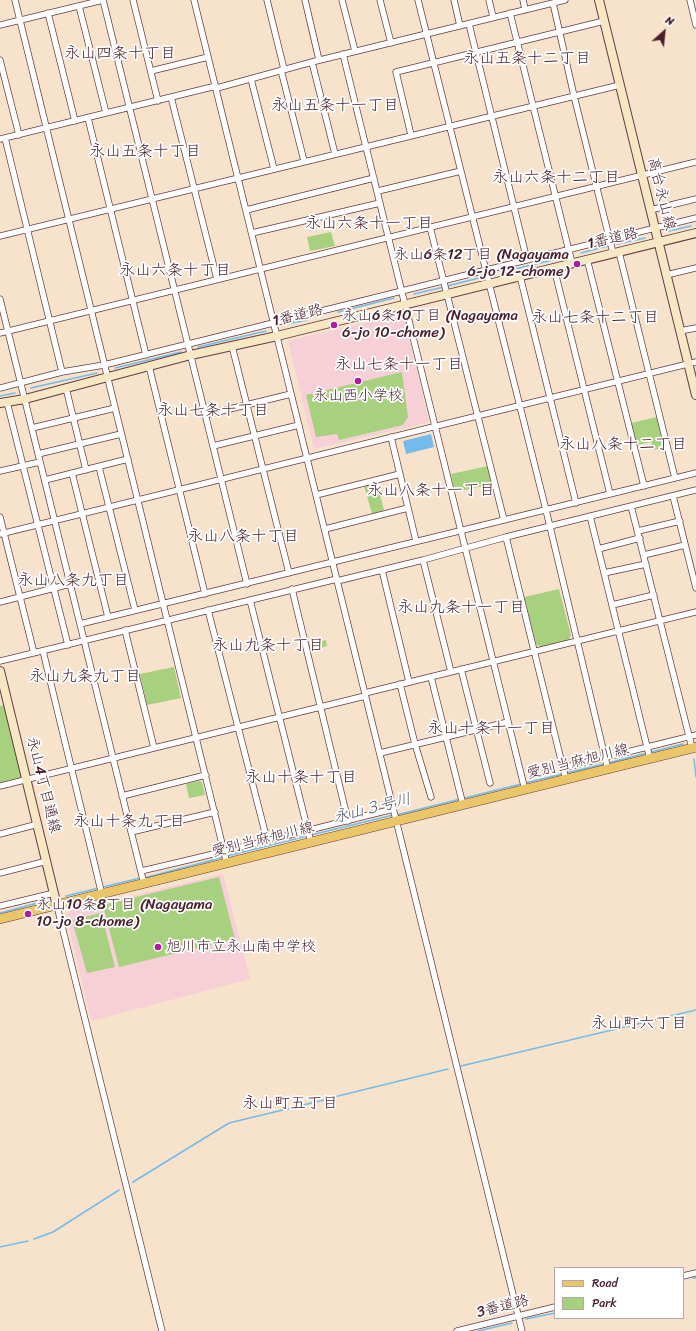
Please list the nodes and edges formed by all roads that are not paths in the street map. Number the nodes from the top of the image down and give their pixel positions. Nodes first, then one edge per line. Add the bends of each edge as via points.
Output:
1 (15, 0) edge
2 (103, 0) edge
3 (133, 0) edge
4 (194, 0) edge
5 (267, 0) edge
6 (305, 0) edge
7 (342, 0) edge
8 (380, 0) edge
9 (418, 0) edge
10 (454, 0) edge
11 (489, 0) edge
12 (523, 0) edge
13 (565, 0) edge
14 (599, 0) edge
15 (690, 0) edge
16 (555, 2) edge
17 (79, 6) junction
18 (525, 10) junction
19 (510, 13) junction
20 (48, 14) junction
21 (493, 17) junction
22 (20, 21) junction
23 (604, 21) junction
24 (469, 24) junction
25 (0, 25) edge
26 (460, 26) junction
27 (696, 26) edge
28 (559, 32) junction
29 (427, 34) junction
30 (518, 42) junction
31 (390, 43) junction
32 (355, 51) junction
33 (476, 53) junction
34 (343, 54) junction
35 (208, 57) junction
36 (0, 60) edge
37 (319, 60) junction
38 (312, 62) junction
39 (434, 63) junction
40 (283, 70) junction
41 (151, 71) junction
42 (251, 79) junction
43 (620, 85) junction
44 (216, 87) junction
45 (574, 96) junction
46 (171, 97) junction
47 (158, 101) junction
48 (533, 106) junction
49 (130, 107) junction
50 (106, 113) junction
51 (491, 117) junction
52 (88, 118) junction
53 (75, 121) junction
54 (449, 126) junction
55 (46, 128) junction
56 (18, 135) junction
57 (411, 135) junction
58 (2, 139) edge
59 (366, 146) junction
60 (335, 154) junction
61 (304, 161) junction
62 (696, 162) edge
63 (274, 169) junction
64 (461, 171) junction
65 (642, 175) junction
66 (238, 178) junction
67 (374, 178) junction
68 (596, 186) junction
69 (194, 188) junction
70 (378, 191) junction
71 (555, 196) junction
72 (152, 199) junction
73 (696, 199) edge
74 (380, 203) junction
75 (514, 206) junction
76 (110, 209) junction
77 (246, 210) junction
78 (650, 210) junction
79 (472, 216) junction
80 (696, 218) edge
81 (69, 219) junction
82 (430, 227) junction
83 (654, 228) junction
84 (27, 230) junction
85 (252, 233) junction
86 (696, 233) edge
87 (0, 236) edge
88 (389, 237) junction
89 (610, 240) junction
90 (658, 242) junction
91 (568, 250) junction
92 (616, 253) junction
93 (587, 259) junction
94 (527, 260) junction
95 (572, 263) junction
96 (507, 265) junction
97 (554, 268) junction
98 (696, 268) edge
99 (261, 269) junction
100 (485, 271) junction
101 (666, 275) junction
102 (520, 276) junction
103 (510, 278) junction
104 (217, 280) junction
105 (490, 284) junction
106 (445, 287) junction
107 (174, 290) junction
108 (402, 292) junction
109 (0, 299) edge
110 (133, 300) junction
111 (405, 304) junction
112 (91, 310) junction
113 (49, 321) junction
114 (274, 323) junction
115 (696, 328) edge
116 (8, 331) junction
117 (680, 331) junction
118 (0, 333) edge
119 (277, 336) junction
120 (188, 344) junction
121 (232, 346) junction
122 (146, 355) junction
123 (191, 355) junction
124 (692, 363) edge
125 (104, 365) junction
126 (149, 366) junction
127 (62, 372) junction
128 (650, 374) junction
129 (107, 377) junction
130 (618, 382) junction
131 (20, 383) junction
132 (0, 388) edge
133 (66, 388) junction
134 (584, 390) junction
135 (291, 394) junction
136 (696, 395) edge
137 (550, 398) junction
138 (25, 399) junction
139 (3, 402) edge
140 (247, 405) junction
141 (520, 405) junction
142 (115, 408) junction
143 (205, 415) junction
144 (479, 416) junction
145 (74, 418) junction
146 (299, 425) junction
147 (436, 426) junction
148 (32, 428) junction
149 (121, 434) junction
150 (254, 436) junction
151 (391, 438) junction
152 (80, 444) junction
153 (213, 446) junction
154 (38, 454) junction
155 (307, 458) junction
156 (128, 459) junction
157 (40, 462) junction
158 (24, 466) junction
159 (99, 467) junction
160 (262, 469) junction
161 (86, 470) junction
162 (0, 471) edge
163 (72, 473) junction
164 (696, 473) edge
165 (400, 474) junction
166 (222, 478) junction
167 (675, 478) junction
168 (45, 480) junction
169 (644, 486) junction
170 (179, 490) junction
171 (696, 490) edge
172 (610, 494) junction
173 (316, 495) junction
174 (674, 496) junction
175 (138, 500) junction
176 (576, 503) junction
177 (110, 506) junction
178 (631, 506) junction
179 (408, 508) junction
180 (546, 510) junction
181 (83, 513) junction
182 (590, 516) junction
183 (0, 517) edge
184 (54, 520) junction
185 (504, 520) junction
186 (680, 521) junction
187 (38, 524) junction
188 (549, 526) junction
189 (325, 529) junction
190 (461, 531) junction
191 (638, 531) junction
192 (2, 533) edge
193 (506, 537) junction
194 (640, 538) junction
195 (416, 541) junction
196 (685, 545) junction
197 (465, 548) junction
198 (598, 549) junction
199 (644, 555) junction
200 (423, 560) junction
201 (333, 563) junction
202 (646, 564) junction
203 (382, 570) junction
204 (289, 573) junction
205 (604, 573) junction
206 (337, 580) junction
207 (70, 584) junction
208 (247, 584) junction
209 (54, 588) junction
210 (696, 588) edge
211 (292, 589) junction
212 (205, 594) junction
213 (654, 594) junction
214 (20, 596) junction
215 (250, 600) junction
216 (0, 602) edge
217 (163, 604) junction
218 (612, 605) junction
219 (136, 610) junction
220 (208, 610) junction
221 (696, 612) edge
222 (108, 617) junction
223 (167, 620) junction
224 (660, 621) junction
225 (80, 624) junction
226 (125, 630) junction
227 (618, 631) junction
228 (84, 641) junction
229 (577, 641) junction
230 (68, 644) junction
231 (43, 651) junction
232 (535, 651) junction
233 (34, 653) junction
234 (0, 661) edge
235 (493, 662) junction
236 (461, 669) junction
237 (0, 671) edge
238 (452, 672) junction
239 (430, 677) junction
240 (409, 682) junction
241 (400, 684) junction
242 (365, 695) junction
243 (321, 707) junction
244 (280, 717) junction
245 (508, 722) junction
246 (238, 727) junction
247 (476, 730) junction
248 (696, 735) edge
249 (446, 737) junction
250 (689, 737) junction
251 (196, 738) junction
252 (415, 744) junction
253 (154, 748) junction
254 (694, 748) edge
255 (380, 752) junction
256 (648, 753) junction
257 (113, 758) junction
258 (607, 763) junction
259 (71, 768) junction
260 (565, 774) junction
261 (206, 775) junction
262 (27, 779) junction
263 (490, 783) dead end
264 (0, 786) edge
265 (524, 786) junction
266 (122, 796) junction
267 (431, 797) dead end
268 (462, 801) junction
269 (393, 809) junction
270 (215, 812) junction
271 (348, 820) junction
272 (396, 822) junction
273 (38, 824) junction
274 (131, 832) junction
275 (0, 834) edge
276 (309, 836) junction
277 (266, 840) junction
278 (225, 857) junction
279 (47, 861) junction
280 (0, 873) edge
281 (142, 878) junction
282 (101, 890) junction
283 (54, 893) junction
284 (0, 906) edge
285 (57, 906) junction
286 (0, 920) edge
287 (696, 1273) edge
288 (684, 1276) edge
289 (554, 1307) edge
290 (518, 1316) junction
291 (162, 1331) edge
292 (457, 1331) edge
293 (522, 1331) edge

1 - 22 street
2 - 17 street
2 - 49 street
3 - 41 street
4 - 35 street
5 - 40 street
6 - 37 street
7 - 32 street
8 - 31 street
9 - 29 street
10 - 26 street
11 - 21 street
12 - 18 street
13 - 16 street
14 - 23 street, 高台永山線
15 - 27 street
16 - 18 street
16 - 28 street
17 - 20 street
17 - 50 street
18 - 19 street
19 - 21 street
19 - 30 street
20 - 22 street
20 - 53 street
21 - 24 street
22 - 25 street
22 - 55 street
23 - 28 street
23 - 43 street, 高台永山線
24 - 26 street
24 - 33 street
26 - 29 street
28 - 30 street
28 - 45 street
29 - 31 street
29 - 39 street
30 - 33 street
30 - 48 street
31 - 32 street
32 - 34 street
33 - 39 street
33 - 51 street
34 - 37 street
34 - 59 street
35 - 41 street
35 - 44 street
36 - 56 street
37 - 38 street
38 - 40 street
38 - 60 street
39 - 54 street
39 - 57 street via 396,72
40 - 42 street
40 - 61 street
41 - 47 street
42 - 44 street
42 - 63 street
43 - 45 street
43 - 65 street, 高台永山線
44 - 46 street
44 - 66 street
45 - 48 street
45 - 68 street
46 - 47 street
46 - 69 street
47 - 49 street
48 - 51 street
48 - 71 street
49 - 50 street
49 - 72 street
50 - 52 street
51 - 54 street
51 - 75 street
52 - 53 street
52 - 76 street
53 - 55 street
54 - 57 street
54 - 64 street
55 - 56 street
55 - 81 street
56 - 58 street
57 - 59 street
58 - 84 street
59 - 60 street
59 - 67 street
60 - 61 street
61 - 63 street
62 - 65 street
63 - 66 street
64 - 70 street
64 - 79 street
65 - 68 street
65 - 78 street, 高台永山線
66 - 69 street
66 - 77 street
67 - 70 street
67 - 77 street
68 - 71 street
68 - 89 street
69 - 72 street
69 - 104 street
70 - 74 street
71 - 75 street
71 - 91 street
72 - 76 street
72 - 107 street
73 - 78 street
74 - 85 street
74 - 88 street
75 - 79 street
75 - 94 street
76 - 81 street
76 - 110 street
77 - 85 street
78 - 83 street, 高台永山線
79 - 82 street
79 - 100 street
80 - 83 street
81 - 84 street
81 - 112 street
82 - 88 street
82 - 106 street
83 - 89 street
83 - 90 street, 高台永山線
84 - 87 street
84 - 113 street
85 - 99 street
86 - 90 street, 1番道路
88 - 99 street
88 - 108 street
89 - 91 street
89 - 92 street
90 - 92 street, 1番道路
90 - 101 street, 高台永山線
91 - 94 street
91 - 95 street
92 - 93 street, 1番道路
92 - 128 street
93 - 95 street, 1番道路
93 - 130 street
94 - 96 street
95 - 97 street, 1番道路
96 - 100 street
96 - 103 street
97 - 102 street, 1番道路
97 - 134 street
98 - 101 street
99 - 104 street
99 - 114 street
100 - 105 street
100 - 106 street
101 - 117 street, 高台永山線
102 - 103 street, 1番道路
102 - 137 street
103 - 105 street, 1番道路
104 - 107 street
105 - 106 street, 1番道路
105 - 141 street
106 - 108 street
106 - 111 street, 1番道路
106 - 144 street
107 - 110 street
107 - 120 street
108 - 111 street
108 - 114 street
109 - 116 street
110 - 112 street
110 - 122 street
111 - 119 street, 1番道路
111 - 147 street
112 - 113 street
112 - 125 street
113 - 116 street
113 - 127 street
114 - 119 street
114 - 120 street
115 - 117 street
116 - 118 street
116 - 131 street
117 - 124 street, 高台永山線
119 - 121 street, 1番道路
119 - 135 street
120 - 122 street
120 - 123 street
121 - 123 street, 1番道路
121 - 140 street
122 - 125 street
123 - 126 street, 1番道路
123 - 143 street
124 - 128 street
124 - 136 street, 高台永山線
125 - 127 street
125 - 129 street
126 - 129 street, 1番道路
126 - 170 street
127 - 131 street
128 - 130 street
128 - 167 street
129 - 133 street, 1番道路
129 - 142 street
130 - 134 street
130 - 169 street
131 - 132 street
131 - 138 street
133 - 138 street, 1番道路
133 - 145 street
134 - 137 street
134 - 172 street
135 - 140 street
135 - 146 street
137 - 141 street
137 - 176 street
138 - 139 street, 1番道路
138 - 148 street
139 - 158 street
140 - 143 street
140 - 150 street
141 - 144 street
141 - 180 street
142 - 145 street
142 - 149 street
143 - 153 street
144 - 147 street
144 - 185 street
145 - 148 street
145 - 152 street
146 - 150 street
146 - 155 street
147 - 151 street
147 - 190 street
148 - 154 street
149 - 152 street
149 - 156 street
150 - 153 street
150 - 160 street
151 - 155 street
151 - 165 street
152 - 154 street
152 - 161 street
153 - 166 street
154 - 157 street
155 - 160 street
155 - 173 street
156 - 159 street
156 - 175 street
157 - 158 street
157 - 168 street
158 - 162 street
158 - 187 street
159 - 161 street
159 - 177 street
160 - 166 street
160 - 204 street
161 - 163 street
163 - 168 street
163 - 181 street
164 - 167 street
165 - 173 street
165 - 179 street
166 - 170 street
166 - 208 street
167 - 169 street
168 - 184 street
169 - 172 street
170 - 175 street
170 - 212 street
171 - 174 street
172 - 176 street
173 - 189 street
174 - 178 street
174 - 186 street
175 - 177 street
175 - 217 street
176 - 180 street
177 - 181 street
177 - 219 street
178 - 182 street
178 - 191 street
179 - 189 street
179 - 195 street
180 - 185 street
180 - 188 street
181 - 184 street
181 - 222 street
182 - 188 street
182 - 198 street
183 - 192 street
184 - 187 street
184 - 207 street
185 - 190 street
186 - 191 street
186 - 196 street
187 - 192 street
187 - 209 street
188 - 193 street
188 - 229 street
189 - 201 street
190 - 195 street
190 - 197 street
191 - 194 street
192 - 214 street
193 - 197 street
193 - 232 street
194 - 198 street
194 - 199 street
195 - 201 street
196 - 199 street
196 - 210 street
197 - 200 street
197 - 235 street
198 - 205 street
199 - 202 street
200 - 203 street
200 - 238 street
201 - 204 street
201 - 206 street
202 - 205 street
202 - 213 street
203 - 206 street
203 - 240 street
204 - 208 street
205 - 218 street
206 - 211 street
206 - 242 street
207 - 209 street
207 - 225 street
208 - 212 street
209 - 214 street
209 - 230 street
211 - 215 street
211 - 243 street
212 - 217 street
213 - 218 street
213 - 224 street
214 - 216 street
214 - 233 street
215 - 220 street
215 - 244 street
217 - 219 street
217 - 223 street
218 - 227 street
219 - 222 street
220 - 223 street
220 - 246 street
221 - 224 street
222 - 225 street
223 - 226 street
223 - 251 street
224 - 227 street
224 - 250 street
225 - 228 street
226 - 228 street
226 - 253 street
227 - 229 street
227 - 256 street
228 - 230 street
228 - 257 street
229 - 232 street
229 - 258 street
230 - 231 street
231 - 233 street
231 - 259 street
232 - 235 street
232 - 260 street
233 - 234 street
235 - 236 street
235 - 245 street
236 - 238 street
236 - 247 street
237 - 262 street, 永山4丁目通線
238 - 239 street
239 - 240 street
239 - 249 street
240 - 241 street
241 - 242 street
241 - 252 street
242 - 243 street
242 - 255 street
243 - 244 street
243 - 271 street
244 - 246 street
244 - 276 street
245 - 247 street
245 - 265 street
246 - 251 street
246 - 277 street
247 - 249 street
247 - 263 street
248 - 250 street
249 - 252 street
249 - 268 street
250 - 254 street
250 - 256 street
251 - 253 street
251 - 261 street
252 - 255 street
252 - 267 street
253 - 257 street
254 - 256 main road, 愛別当麻旭川線
255 - 269 street
256 - 258 main road, 愛別当麻旭川線
257 - 259 street
257 - 266 street
258 - 260 main road, 愛別当麻旭川線
259 - 262 street
259 - 282 street
260 - 265 main road, 愛別当麻旭川線
261 - 266 street
261 - 270 street
262 - 264 street
262 - 273 street, 永山4丁目通線
265 - 268 main road, 愛別当麻旭川線
266 - 274 street
268 - 272 main road, 愛別当麻旭川線
269 - 271 street
269 - 272 street
270 - 274 street
270 - 278 street
271 - 276 street
272 - 276 main road, 愛別当麻旭川線
272 - 290 street
273 - 275 street
273 - 279 street, 永山4丁目通線
274 - 281 street
276 - 277 street
276 - 278 main road, 愛別当麻旭川線
277 - 278 street
278 - 281 main road, 愛別当麻旭川線
278 - 281 street
279 - 280 street
279 - 283 street, 永山4丁目通線
281 - 282 main road, 愛別当麻旭川線
282 - 285 main road, 愛別当麻旭川線
283 - 284 street
283 - 285 street, 永山4丁目通線
285 - 286 main road, 愛別当麻旭川線
285 - 291 street
287 - 288 street
289 - 290 street, 3番道路
290 - 292 street, 3番道路
290 - 293 street

